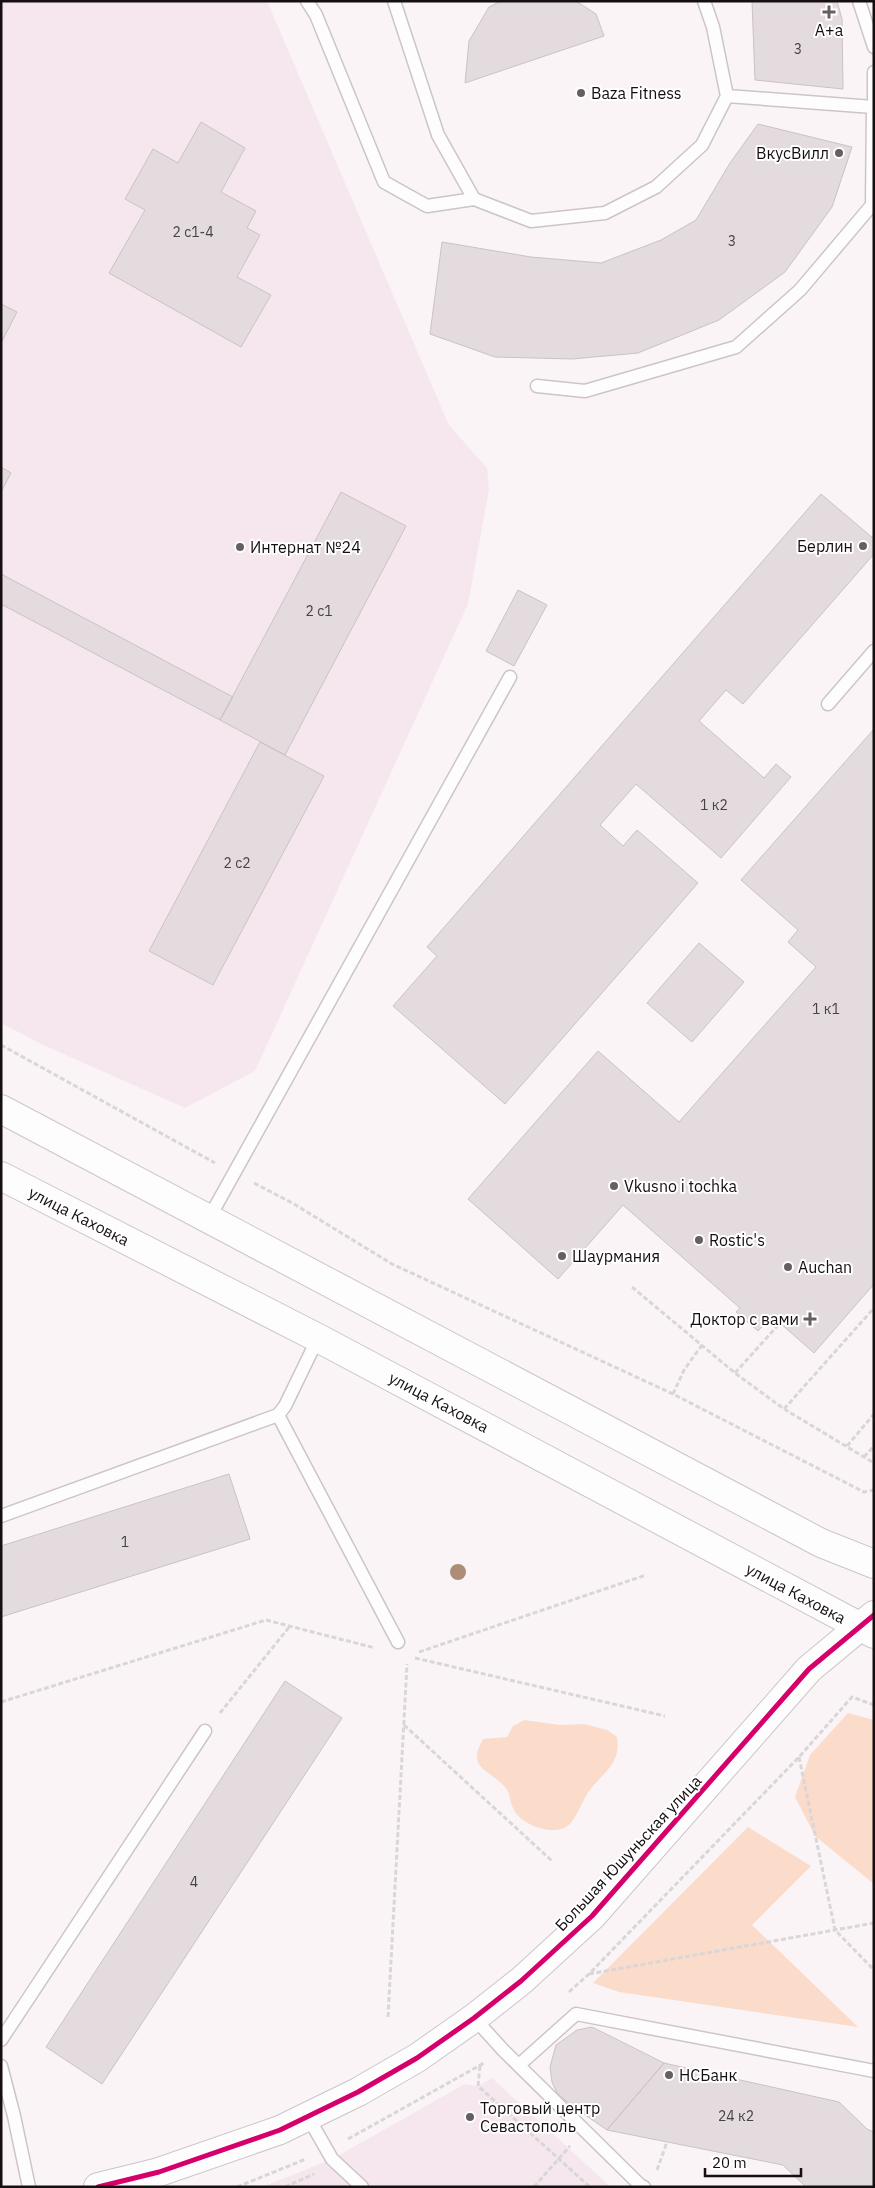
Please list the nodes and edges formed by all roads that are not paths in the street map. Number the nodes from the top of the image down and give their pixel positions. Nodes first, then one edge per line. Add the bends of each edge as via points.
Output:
1 (307, 1) edge
2 (394, 1) edge
3 (704, 1) edge
4 (859, 1) edge
5 (874, 47) edge
6 (874, 72) edge
7 (727, 96) junction
8 (873, 107) edge
9 (474, 199) junction
10 (538, 386) dead end
11 (874, 650) edge
12 (510, 678) dead end
13 (828, 704) dead end
14 (1, 1109) edge
15 (1, 1176) edge
16 (208, 1220) junction
17 (318, 1338) junction
18 (278, 1415) junction
19 (1, 1516) edge
20 (874, 1564) edge
21 (869, 1625) edge
22 (398, 1642) dead end
23 (205, 1732) road end
24 (474, 2018) junction
25 (1, 2040) edge
26 (519, 2065) junction
27 (1, 2066) edge
28 (874, 2070) edge
29 (308, 2117) junction
30 (29, 2187) edge
31 (98, 2187) edge
32 (362, 2187) edge
33 (644, 2187) edge

1 - 9 lane via 316,15 384,182 427,206
2 - 9 lane via 438,134
3 - 7 lane
4 - 5 lane
6 - 8 lane
7 - 8 lane
7 - 9 lane via 702,144 656,187 605,213 531,221
8 - 10 lane via 872,205 800,290 736,347 585,391
11 - 13 lane
12 - 16 lane
14 - 16 main road
15 - 17 main road, улица Каховка
16 - 20 main road via 821,1543
17 - 18 lane
17 - 21 main road, улица Каховка
18 - 19 lane
18 - 22 lane
21 - 24 main road, Большая Юшуньская улица via 809,1669 592,1916 521,1981
23 - 25 lane
24 - 26 lane
24 - 29 main road, Большая Юшуньская улица via 417,2058
26 - 28 lane via 576,2014
26 - 33 lane
27 - 30 lane
29 - 31 main road, Большая Юшуньская улица via 209,2156
29 - 32 lane via 326,2151

